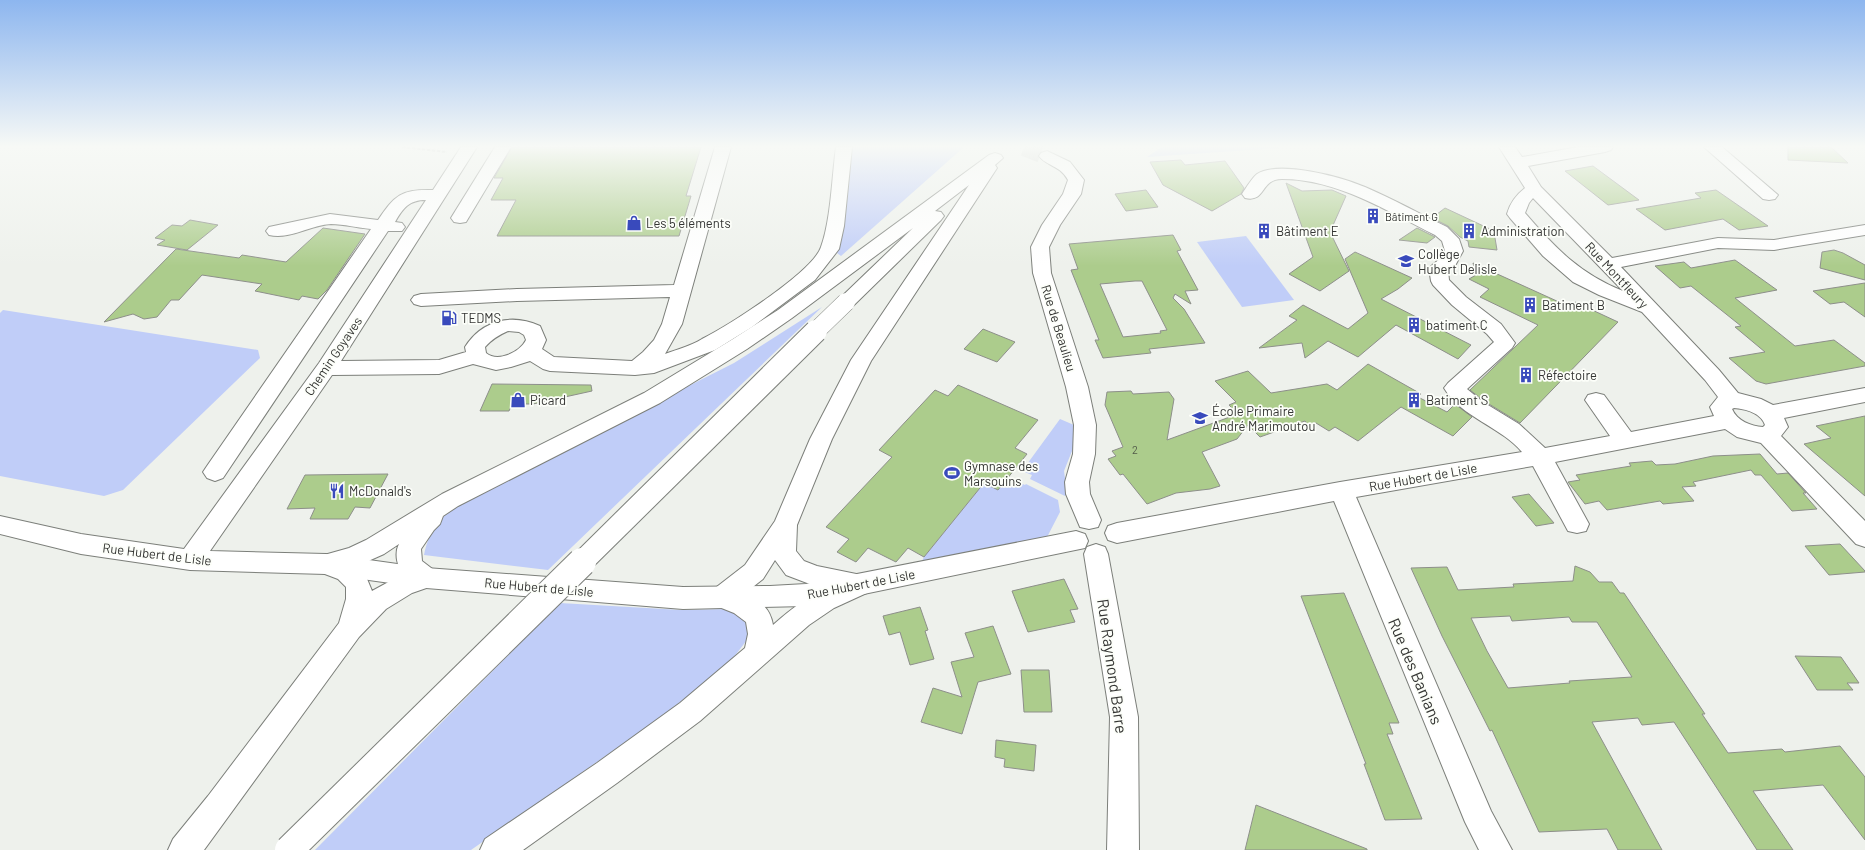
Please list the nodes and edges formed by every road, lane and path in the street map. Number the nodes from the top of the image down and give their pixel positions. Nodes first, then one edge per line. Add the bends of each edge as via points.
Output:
1 (444, 187) edge
2 (479, 187) edge
3 (711, 187) edge
4 (839, 187) edge
5 (955, 187) edge
6 (965, 187) edge
7 (978, 187) edge
8 (1074, 187) edge
9 (1256, 187) edge
10 (1348, 187) edge
11 (1524, 187) edge
12 (1759, 187) edge
13 (1251, 194) dead end
14 (439, 195) junction
15 (1769, 195) dead end
16 (1526, 197) junction
17 (460, 218) dead end
18 (383, 226) junction
19 (417, 228) junction
20 (1865, 230) edge
21 (276, 231) dead end
22 (1608, 264) junction
23 (681, 291) junction
24 (517, 295) junction
25 (1621, 297) junction
26 (421, 300) dead end
27 (1649, 309) junction
28 (507, 325) junction
29 (530, 351) junction
30 (477, 356) junction
31 (326, 368) junction
32 (635, 368) junction
33 (1865, 395) edge
34 (1596, 400) dead end
35 (1730, 411) junction
36 (1768, 424) junction
37 (1625, 440) junction
38 (1540, 457) junction
39 (215, 472) dead end
40 (1340, 491) junction
41 (450, 500) junction
42 (1089, 520) junction
43 (1577, 524) dead end
44 (0, 525) edge
45 (785, 525) junction
46 (1117, 533) junction
47 (1865, 537) edge
48 (1086, 547) junction
49 (190, 560) junction
50 (326, 564) junction
51 (426, 578) junction
52 (862, 584) junction
53 (723, 597) junction
54 (350, 629) junction
55 (758, 651) junction
56 (184, 850) edge
57 (289, 850) edge
58 (496, 850) edge
59 (1123, 850) edge
60 (1496, 850) edge

1 - 14 main road, Chemin Goyaves
2 - 17 main road
3 - 23 main road
4 - 32 main road via 830,249 808,276 745,323 708,345 654,366
5 - 41 main road via 786,314 740,344 652,398
6 - 57 main road, bridge
7 - 45 main road via 861,360 821,439
8 - 42 main road, Rue de Beaulieu via 1040,247 1042,273 1077,387 1085,425 1084,454 1077,482 1078,494
9 - 13 main road
10 - 38 main road via 1399,209 1441,231 1450,239 1454,251 1449,260 1438,268 1440,281 1459,301 1494,330 1504,343 1455,388 1461,397 1506,424
11 - 16 main road, Rue Montfleury
12 - 15 main road
14 - 18 main road via 415,194 404,198
14 - 19 main road, Chemin Goyaves
16 - 22 main road, Rue Montfleury
16 - 25 main road via 1580,257
16 - 25 main road via 1516,214 1556,258 1573,273
18 - 19 main road
18 - 21 main road via 330,219
18 - 39 main road
19 - 31 main road, Chemin Goyaves
20 - 22 main road via 1774,245 1718,243
22 - 27 main road, Rue Montfleury
23 - 24 main road
23 - 32 main road via 672,324 661,347 650,359
24 - 26 main road
24 - 28 main road
25 - 27 main road
27 - 35 main road, Rue Montfleury via 1712,375
28 - 29 main road via 523,326 533,331 536,340
28 - 30 main road via 492,330 480,338 475,347
29 - 30 main road via 520,358 507,362 483,361
29 - 32 main road via 550,364
30 - 31 main road via 439,367
31 - 49 main road, Chemin Goyaves
33 - 36 main road
34 - 37 main road
35 - 36 main road via 1746,431
35 - 37 main road, Rue Hubert de Lisle
36 - 47 main road
37 - 38 main road, Rue Hubert de Lisle
38 - 40 main road, Rue Hubert de Lisle
38 - 43 main road
40 - 46 main road, Rue Hubert de Lisle
40 - 60 main road, Rue des Banians via 1480,822
41 - 50 main road via 376,547 354,557
41 - 51 main road via 425,523 409,548 410,565
42 - 46 main road via 1101,520 1111,525
42 - 48 main road via 1080,524 1075,532
44 - 49 main road, Rue Hubert de Lisle via 80,544
45 - 52 main road via 784,553 796,568 815,576
45 - 53 main road via 754,572
46 - 48 main road via 1118,541 1114,548 1106,552
48 - 52 main road, Rue Hubert de Lisle
48 - 59 main road, Rue Raymond Barre via 1124,717
49 - 50 main road, Rue Hubert de Lisle
50 - 51 main road, Rue Hubert de Lisle
50 - 54 main road via 352,576 358,585 360,597
51 - 53 main road, Rue Hubert de Lisle via 683,598
51 - 54 main road via 377,600
52 - 53 main road, Rue Hubert de Lisle via 806,595
52 - 55 main road via 825,600
53 - 55 main road via 743,605 758,616 761,634
54 - 56 main road
55 - 58 main road via 690,712

